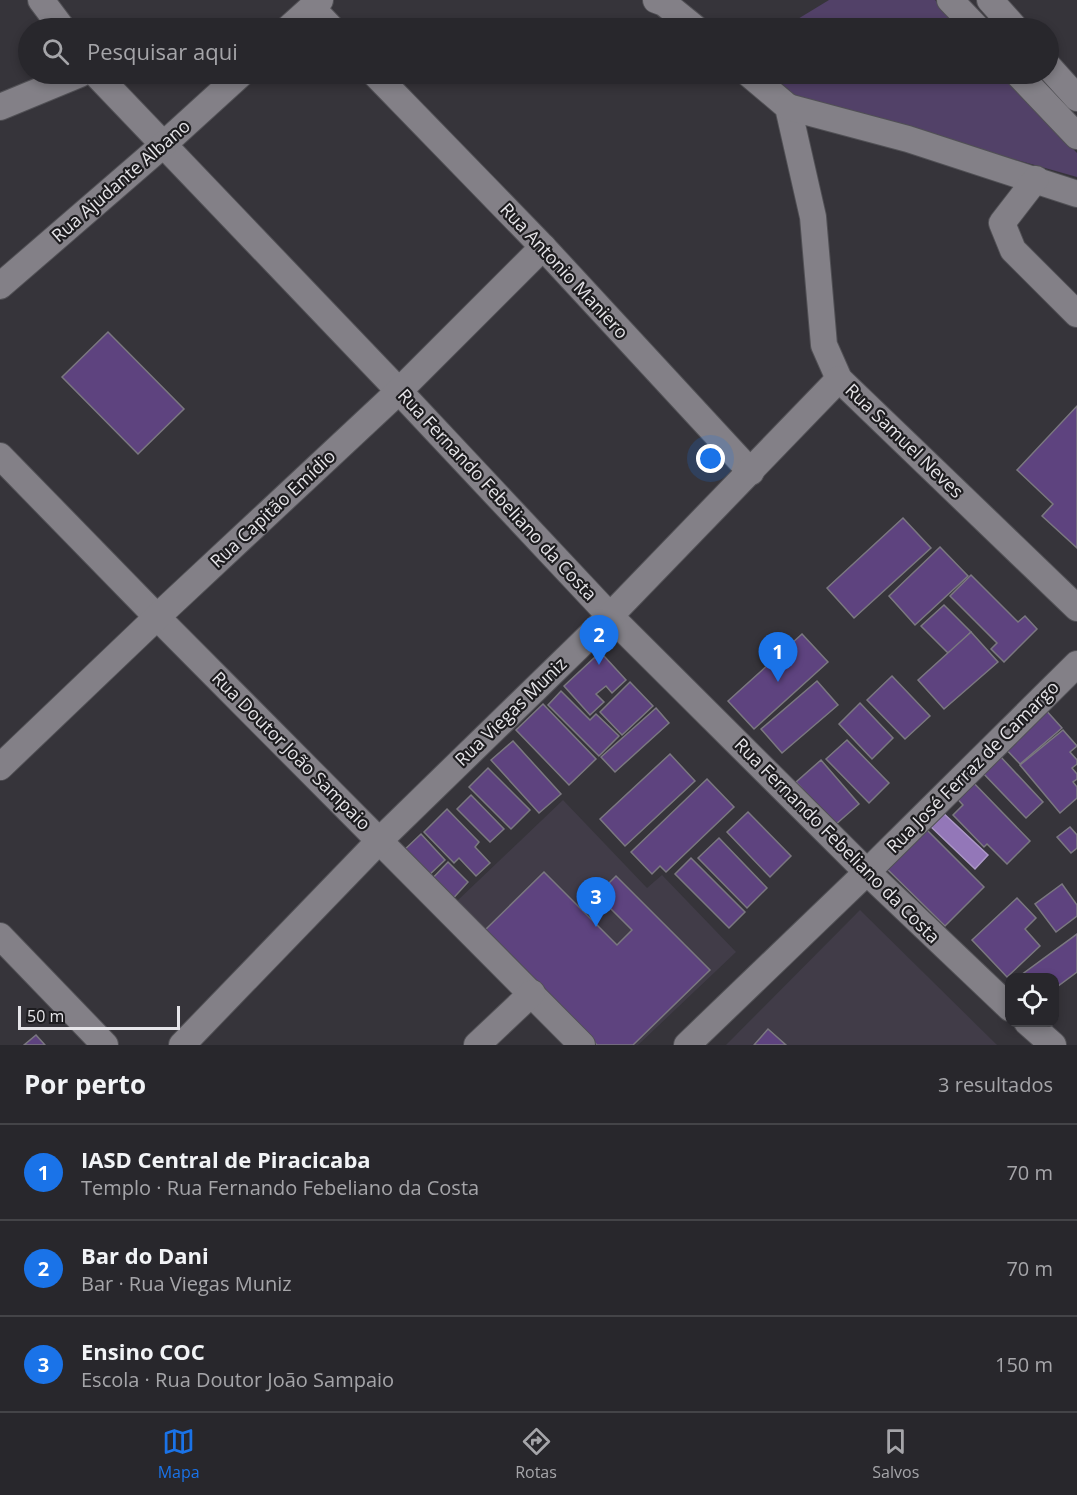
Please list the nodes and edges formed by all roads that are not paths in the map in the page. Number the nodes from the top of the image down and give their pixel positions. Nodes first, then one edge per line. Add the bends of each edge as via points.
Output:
1 (41, 0) edge
2 (656, 0) edge
3 (950, 0) edge
4 (990, 0) edge
5 (316, 4) edge
6 (54, 18) edge
7 (300, 18) edge
8 (325, 18) edge
9 (683, 18) edge
10 (967, 18) edge
11 (1006, 18) edge
12 (1059, 78) edge
13 (56, 84) edge
14 (105, 84) edge
15 (230, 84) edge
16 (385, 84) edge
17 (761, 84) edge
18 (1027, 84) edge
19 (1042, 84) edge
20 (1036, 93) junction
21 (1077, 98) edge
22 (0, 107) edge
23 (789, 107) junction
24 (1077, 136) edge
25 (163, 145) junction
26 (1036, 179) junction
27 (1077, 194) edge
28 (543, 247) junction
29 (0, 286) edge
30 (1077, 314) edge
31 (839, 379) junction
32 (399, 391) junction
33 (0, 456) edge
34 (751, 472) junction
35 (1077, 608) edge
36 (610, 616) junction
37 (157, 617) junction
38 (1077, 664) edge
39 (0, 767) edge
40 (380, 840) junction
41 (867, 872) junction
42 (0, 936) edge
43 (532, 993) junction
44 (1005, 1003) edge
45 (1032, 1027) edge
46 (105, 1045) edge
47 (182, 1045) edge
48 (477, 1045) edge
49 (582, 1045) edge
50 (687, 1045) edge
51 (1053, 1045) edge

1 - 6 street
2 - 9 street
3 - 10 street
4 - 11 street
5 - 7 street
5 - 8 street
12 - 21 street
13 - 22 street
14 - 25 street, Rua Fernando Febeliano da Costa
15 - 25 street, Rua Ajudante Albano
16 - 28 street, Rua Antonio Maniero
17 - 23 street
18 - 20 street
19 - 20 street
20 - 24 street
23 - 26 street
23 - 31 street, Rua Samuel Neves via 813,217 824,345
25 - 29 street, Rua Ajudante Albano
25 - 32 street, Rua Fernando Febeliano da Costa
26 - 27 street
26 - 30 street via 1002,224 1013,250
28 - 32 street, Rua Capitão Emídio
28 - 34 street, Rua Antonio Maniero
31 - 34 street, Rua Viegas Muniz
31 - 35 street, Rua Samuel Neves
32 - 36 street, Rua Fernando Febeliano da Costa
32 - 37 street, Rua Capitão Emídio
33 - 37 street, Rua Doutor João Sampaio
34 - 36 street, Rua Viegas Muniz
36 - 40 street, Rua Viegas Muniz
36 - 41 street, Rua Fernando Febeliano da Costa
37 - 39 street, Rua Capitão Emídio
37 - 40 street, Rua Doutor João Sampaio
38 - 41 street, Rua José Ferraz de Camargo
40 - 43 street, Rua Doutor João Sampaio
40 - 47 street, Rua Viegas Muniz
41 - 44 street, Rua Fernando Febeliano da Costa
41 - 50 street, Rua José Ferraz de Camargo
42 - 46 street
43 - 48 street
43 - 49 street, Rua Doutor João Sampaio
45 - 51 street

